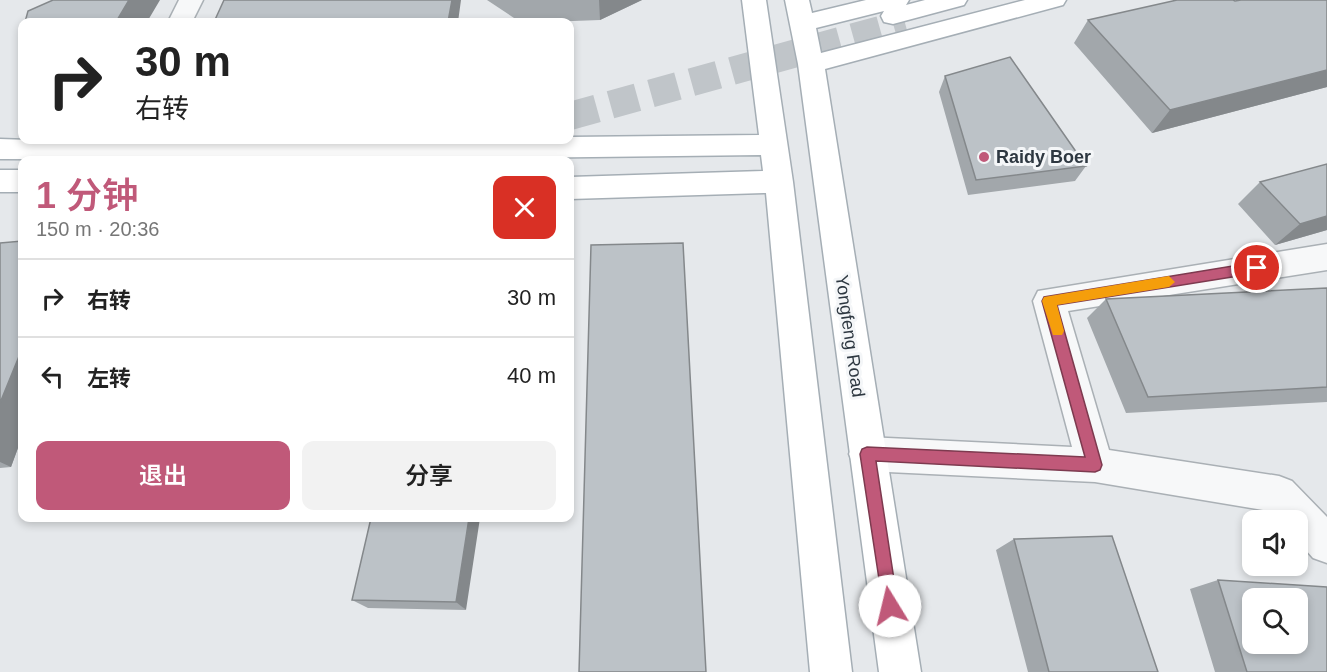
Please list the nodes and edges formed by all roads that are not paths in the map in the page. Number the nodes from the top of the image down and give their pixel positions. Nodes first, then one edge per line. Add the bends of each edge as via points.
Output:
1 (191, 0) edge
2 (754, 0) edge
3 (955, 0) edge
4 (998, 0) edge
5 (1054, 0) edge
6 (799, 12) edge
7 (898, 13) edge
8 (182, 18) edge
9 (811, 63) junction
10 (120, 146) edge
11 (774, 146) junction
12 (0, 149) edge
13 (0, 169) edge
14 (18, 169) edge
15 (0, 181) edge
16 (18, 181) edge
17 (779, 182) junction
18 (574, 188) edge
19 (18, 203) edge
20 (0, 204) edge
21 (1327, 256) edge
22 (867, 454) junction
23 (1095, 465) junction
24 (1327, 544) edge
25 (831, 672) edge
26 (900, 672) edge

1 - 8 street
2 - 11 main road
3 - 7 main road
4 - 7 main road
5 - 9 main road
6 - 7 main road
6 - 9 main road, Yongfeng Road
9 - 22 main road, Yongfeng Road
10 - 11 main road
10 - 12 main road
11 - 17 main road
13 - 14 main road
15 - 16 main road
17 - 18 main road
17 - 25 main road
19 - 20 main road
21 - 23 street via 1049,301
22 - 23 street
22 - 26 main road, Yongfeng Road
23 - 24 street via 1280,494

